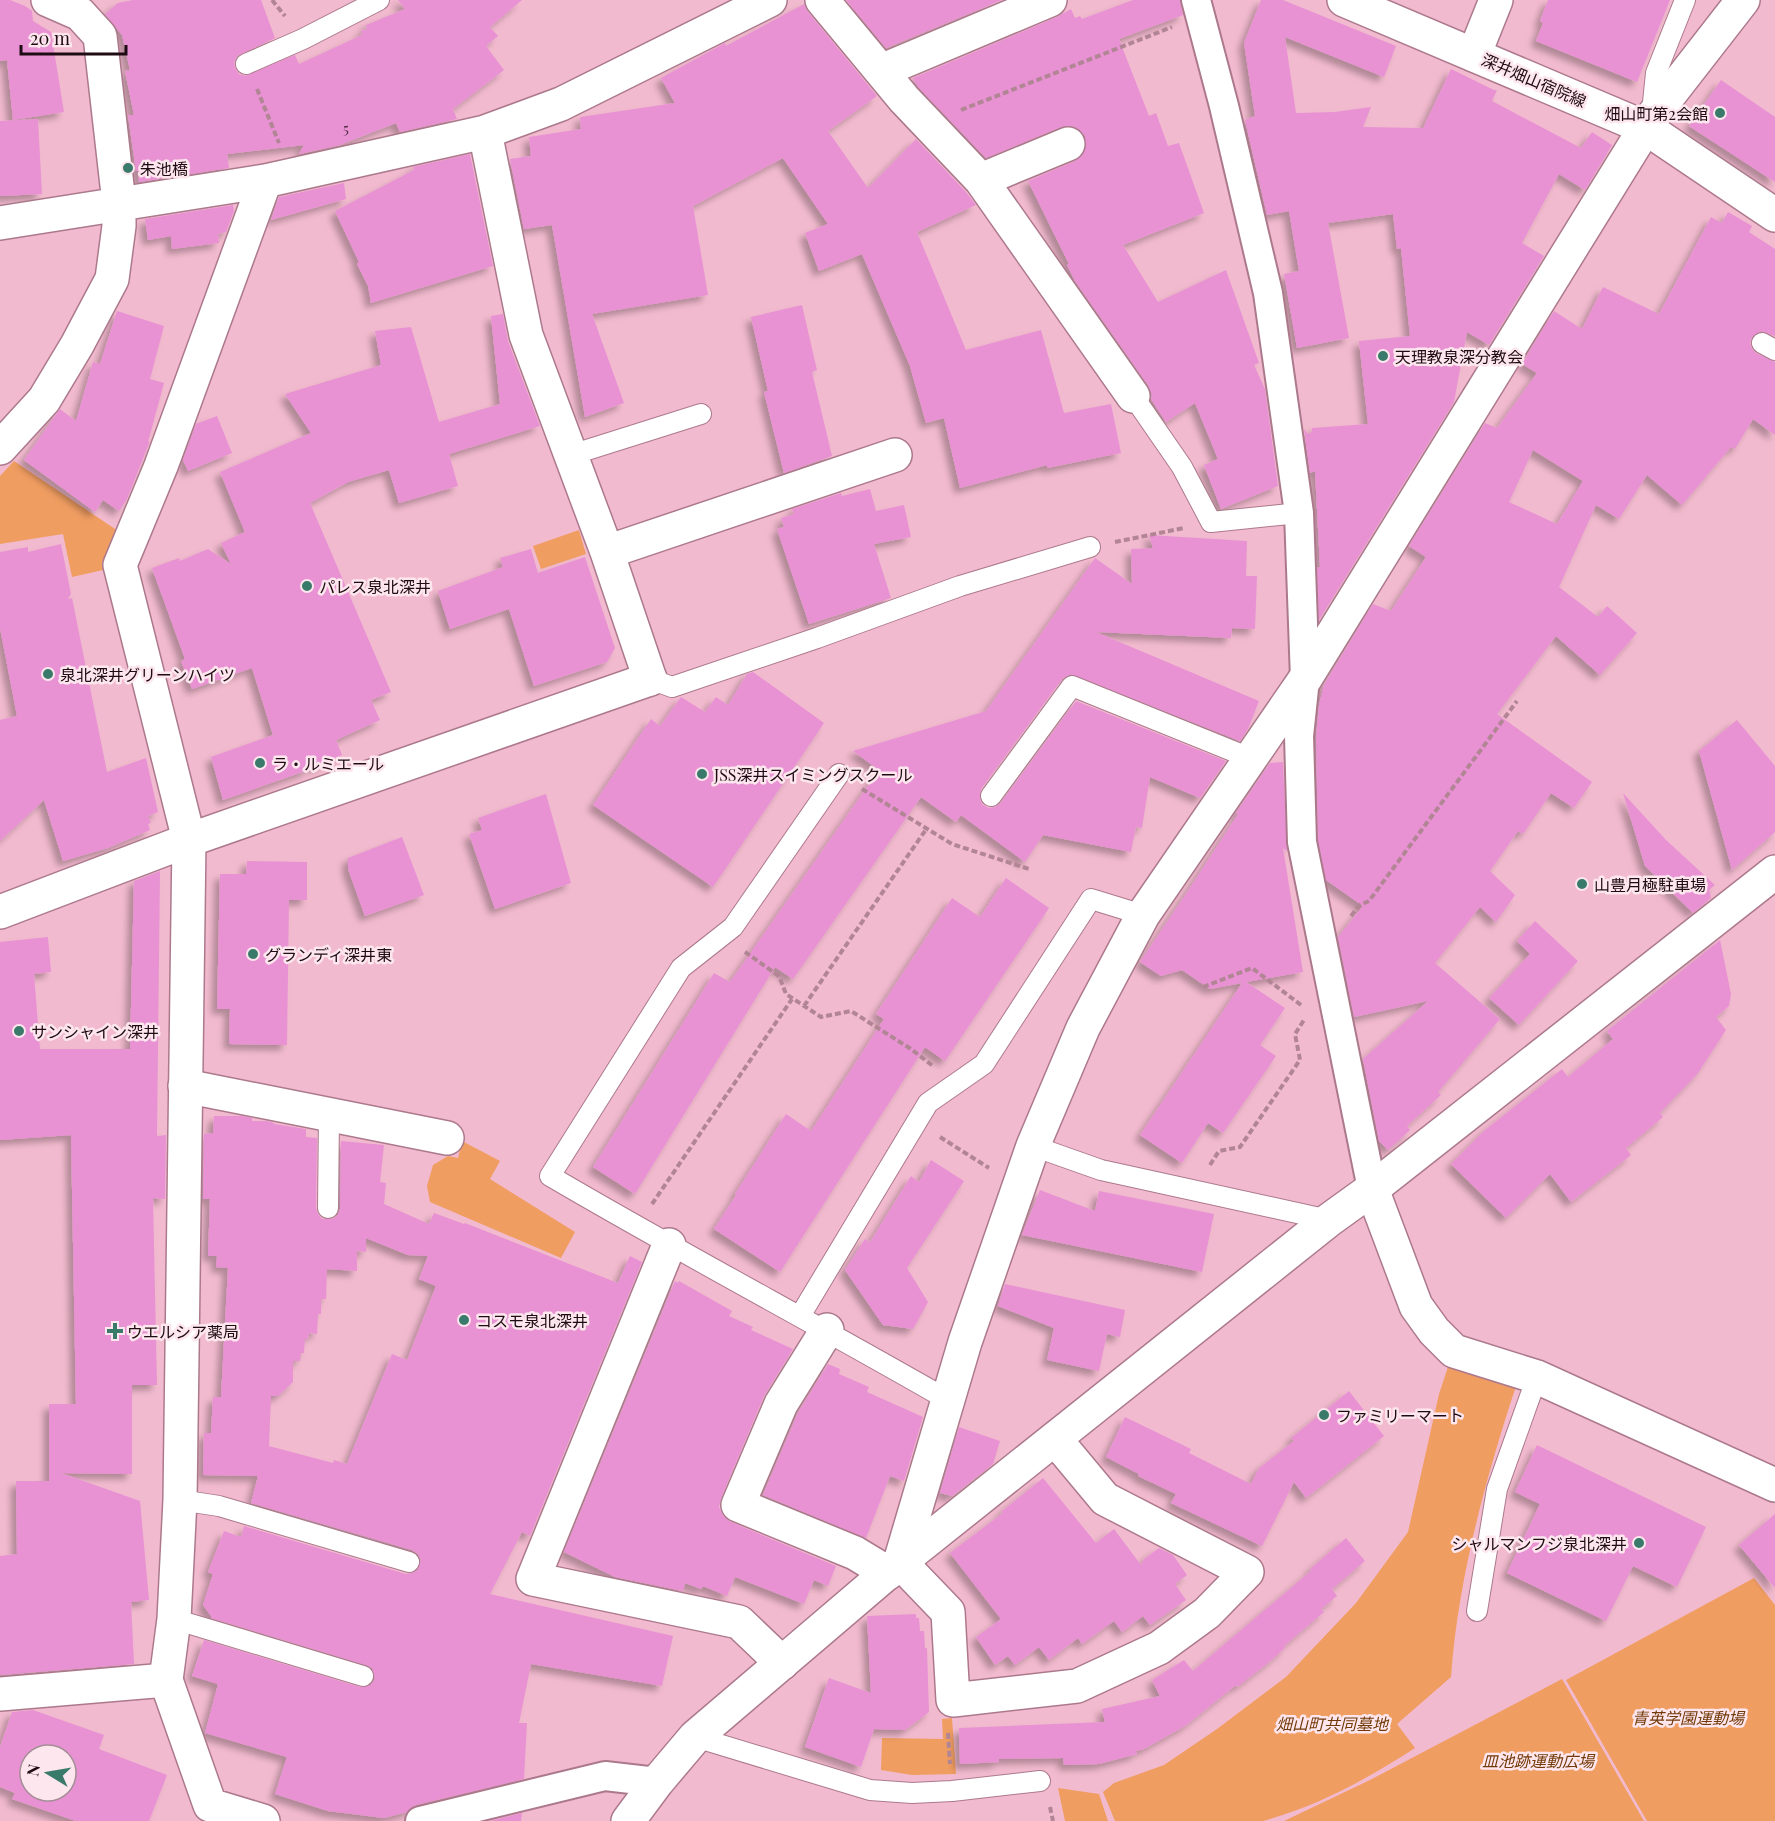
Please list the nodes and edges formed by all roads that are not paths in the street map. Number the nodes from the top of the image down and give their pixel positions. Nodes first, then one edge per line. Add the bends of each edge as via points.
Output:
1 (48, 0) edge
2 (379, 0) edge
3 (770, 0) edge
4 (822, 0) edge
5 (1050, 0) edge
6 (1344, 0) edge
7 (1496, 0) edge
8 (1685, 0) edge
9 (1743, 0) edge
10 (1198, 8) edge
11 (1474, 55) junction
12 (246, 64) road end
13 (881, 71) junction
14 (1649, 123) junction
15 (485, 132) junction
16 (1068, 144) dead end
17 (279, 178) junction
18 (981, 180) junction
19 (119, 203) junction
20 (1775, 215) edge
21 (0, 223) edge
22 (1133, 396) joint
23 (701, 414) dead end
24 (0, 448) edge
25 (571, 455) junction
26 (895, 455) dead end
27 (1299, 513) junction
28 (1090, 547) road end
29 (607, 552) junction
30 (650, 679) junction
31 (1305, 679) junction
32 (1250, 758) junction
33 (839, 774) road end
34 (991, 796) dead end
35 (189, 840) junction
36 (1775, 872) edge
37 (0, 912) edge
38 (1143, 915) junction
39 (185, 1086) junction
40 (329, 1116) junction
41 (447, 1138) dead end
42 (1033, 1146) junction
43 (1372, 1189) junction
44 (328, 1208) dead end
45 (1329, 1220) junction
46 (669, 1245) junction
47 (814, 1323) junction
48 (1537, 1377) junction
49 (948, 1400) junction
50 (1055, 1439) junction
51 (1775, 1485) edge
52 (180, 1500) junction
53 (408, 1562) dead end
54 (894, 1567) junction
55 (1477, 1611) dead end
56 (174, 1619) junction
57 (782, 1663) junction
58 (363, 1676) dead end
59 (166, 1680) junction
60 (0, 1694) edge
61 (695, 1737) junction
62 (1040, 1781) dead end
63 (657, 1782) junction
64 (263, 1821) edge
65 (420, 1821) edge
66 (628, 1821) edge

1 - 19 street via 80,14 100,36
2 - 12 lane
3 - 15 street via 561,104
4 - 13 street
5 - 13 street
6 - 11 street, 深井畑山宿院線
7 - 11 street
8 - 14 lane via 1656,73
9 - 14 street
10 - 27 street via 1268,293
11 - 14 street, 深井畑山宿院線
13 - 18 street
14 - 20 street, 深井畑山宿院線
14 - 31 street
15 - 17 street
15 - 25 street via 526,335
16 - 18 street
17 - 19 street
17 - 35 street via 120,565
18 - 22 street
19 - 21 street
19 - 24 street via 112,279 44,400
22 - 27 lane via 1182,467 1211,522
23 - 25 lane
25 - 29 street
26 - 29 street
27 - 31 street
28 - 30 lane via 960,586 672,687
29 - 30 street
30 - 35 street
31 - 32 street
31 - 43 street via 1299,736 1302,842
32 - 34 lane via 1072,686
32 - 38 street
33 - 46 lane via 733,927 681,968 550,1176
35 - 37 street
35 - 39 street
36 - 43 street
38 - 42 street via 1083,1028
38 - 47 lane via 1091,899 984,1064 928,1103
39 - 40 street
39 - 52 street
40 - 41 street
40 - 44 lane
42 - 45 lane via 1101,1170
42 - 49 street
43 - 45 street
43 - 48 street via 1416,1306 1434,1331 1454,1351
45 - 50 street
46 - 47 lane
46 - 57 street via 533,1579 739,1622
47 - 49 lane
47 - 54 street via 738,1505
48 - 51 street
48 - 55 lane via 1497,1489
49 - 54 street
50 - 54 street
50 - 54 street via 1105,1499 1247,1572 1207,1613 1159,1648 1077,1686 953,1700 948,1612
52 - 53 lane via 219,1506
52 - 56 street
54 - 57 street
56 - 58 lane
56 - 59 street
57 - 61 street
59 - 60 street
59 - 64 street via 210,1805
61 - 62 lane via 870,1790 952,1791
61 - 63 street
63 - 65 street via 605,1776
63 - 66 street

